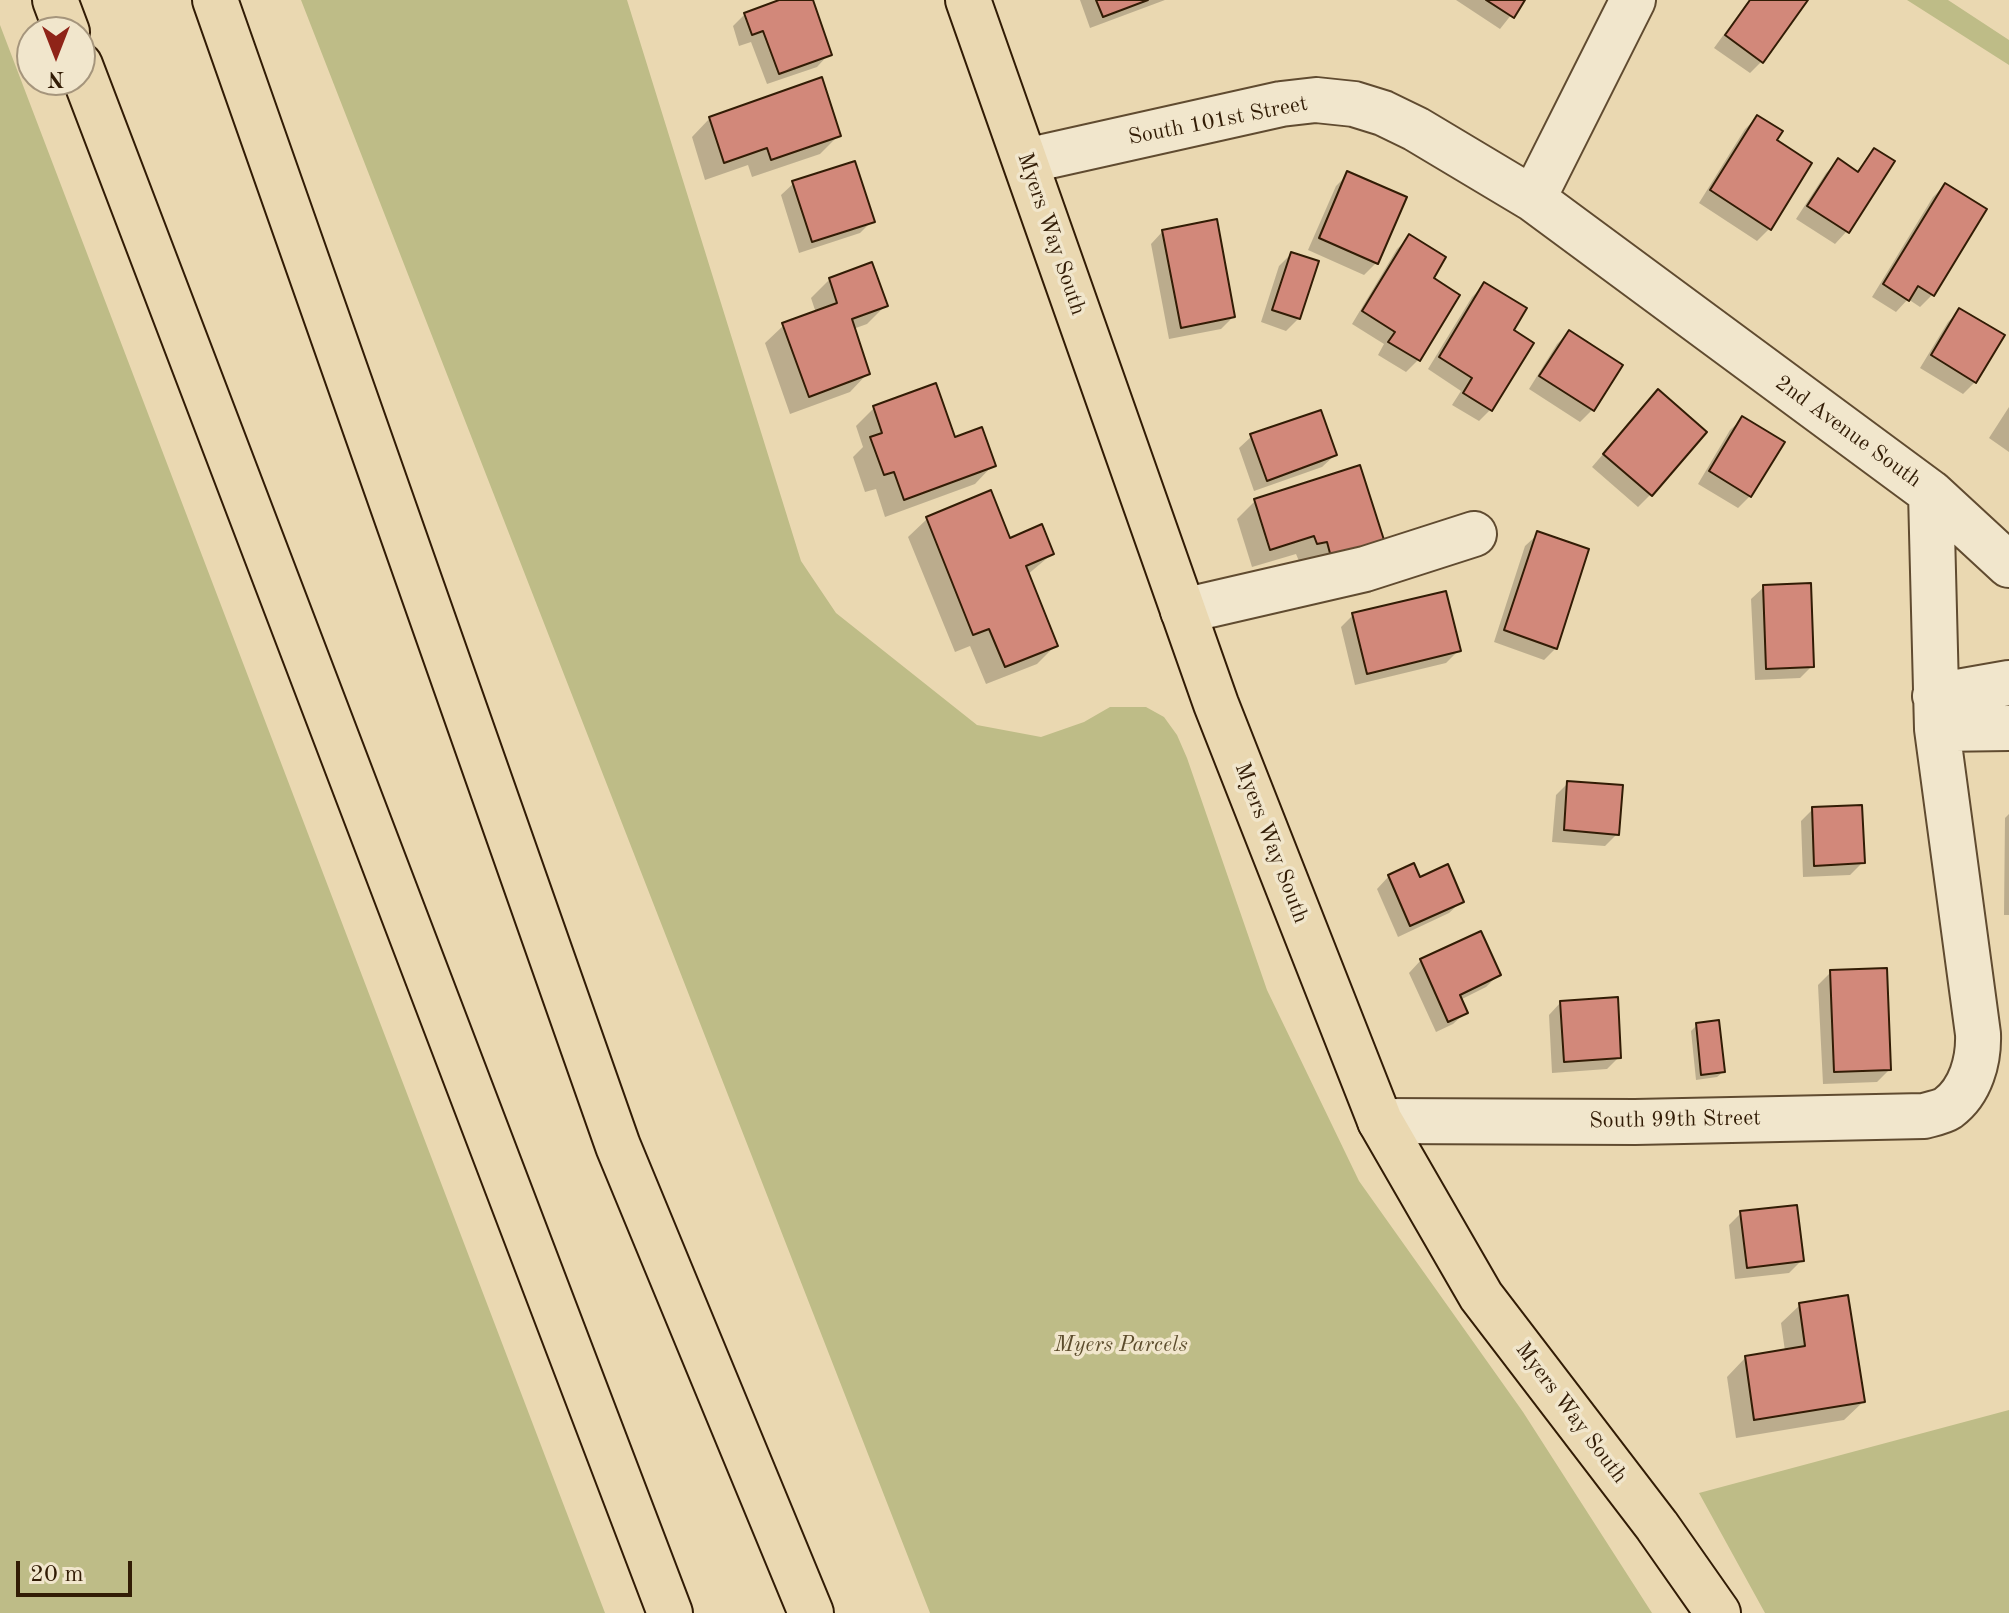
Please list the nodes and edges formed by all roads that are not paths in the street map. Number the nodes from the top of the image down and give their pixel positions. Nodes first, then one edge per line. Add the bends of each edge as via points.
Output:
1 (215, 0) edge
2 (968, 0) edge
3 (1633, 0) edge
4 (92, 96) edge
5 (1026, 161) junction
6 (1533, 199) junction
7 (1931, 493) junction
8 (1474, 534) dead end
9 (2009, 565) edge
10 (1183, 611) junction
11 (2009, 683) edge
12 (1936, 713) junction
13 (2009, 728) edge
14 (1962, 1093) joint
15 (1380, 1121) junction
16 (670, 1613) edge
17 (811, 1613) edge
18 (1718, 1613) edge

1 - 17 main road via 618,1146
2 - 5 main road, Myers Way South
3 - 6 street
4 - 16 main road
5 - 6 street, South 101st Street via 1316,100 1383,113
5 - 10 main road, Myers Way South
6 - 7 street, 2nd Avenue South
7 - 9 street
7 - 12 street, 2nd Avenue South
8 - 10 street via 1365,569
10 - 15 main road, Myers Way South
11 - 12 street
12 - 13 street
12 - 14 street, 2nd Avenue South via 1978,1034 1975,1069
14 - 15 street, South 99th Street via 1947,1108 1924,1116
15 - 18 main road, Myers Way South via 1481,1296

